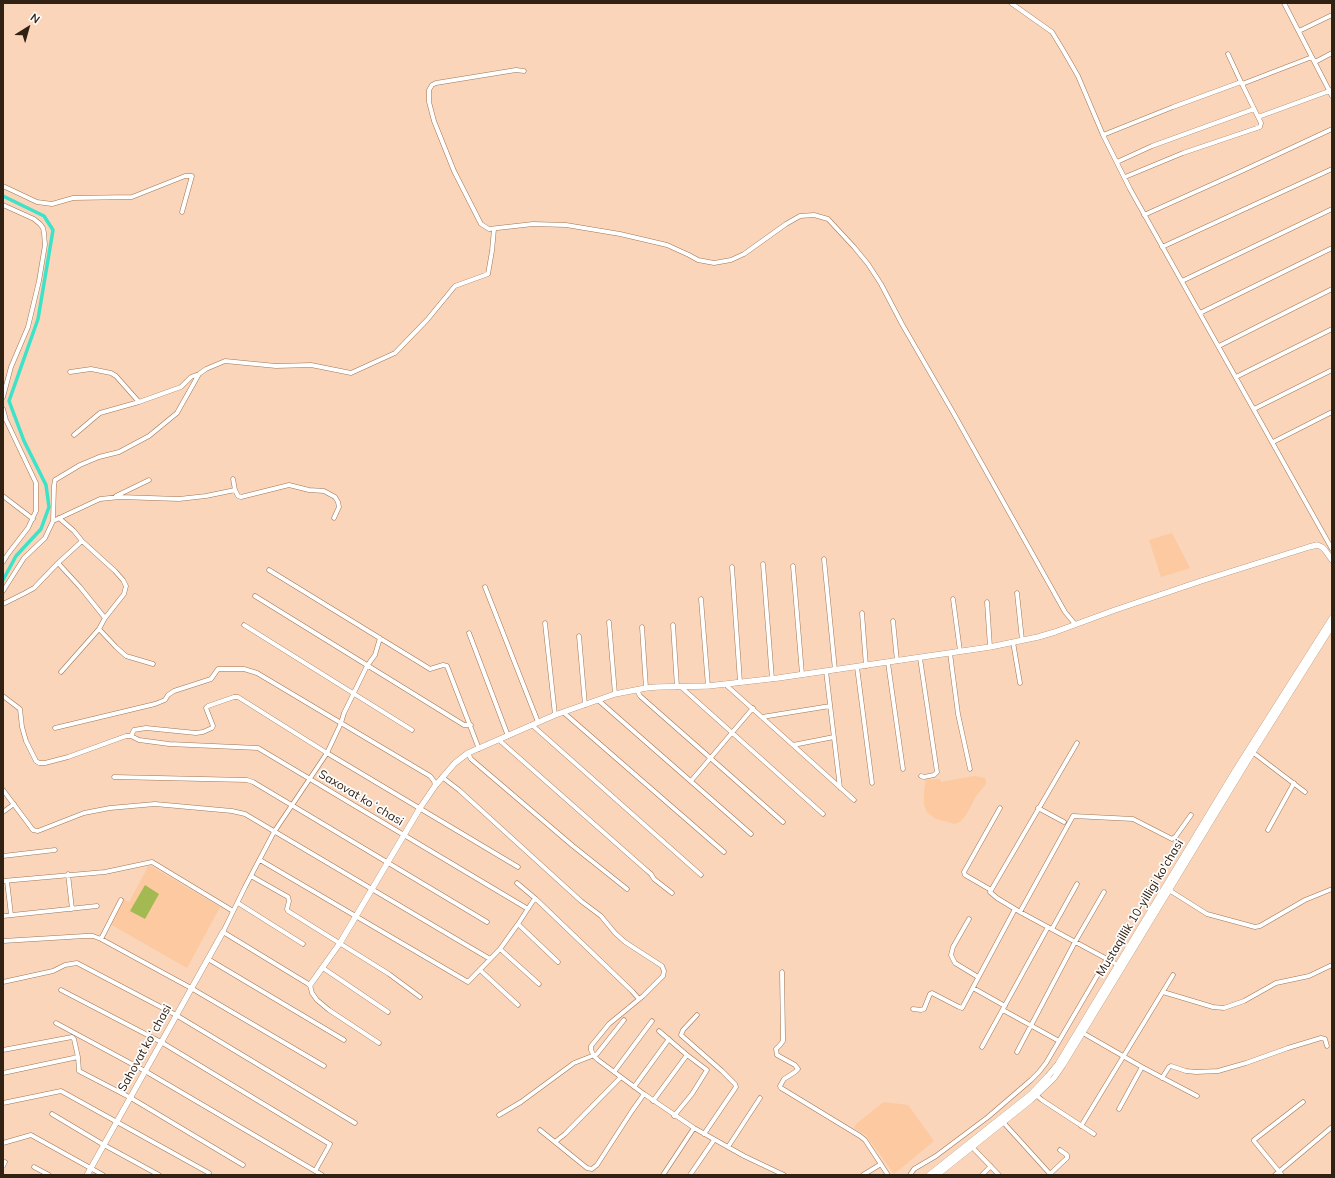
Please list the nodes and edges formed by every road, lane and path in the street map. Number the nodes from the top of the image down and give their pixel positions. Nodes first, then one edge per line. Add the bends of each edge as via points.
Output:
1 (1011, 3) edge
2 (1284, 3) edge
3 (1332, 15) edge
4 (1299, 31) junction
5 (1332, 53) edge
6 (1228, 54) dead end
7 (1312, 57) junction
8 (1314, 62) junction
9 (524, 71) dead end
10 (1242, 83) junction
11 (1331, 90) edge
12 (1332, 96) edge
13 (1254, 109) junction
14 (1258, 117) junction
15 (1332, 129) edge
16 (1103, 136) junction
17 (1117, 162) junction
18 (1332, 169) edge
19 (1125, 177) junction
20 (3, 186) edge
21 (3, 205) edge
22 (1332, 209) edge
23 (182, 212) dead end
24 (1144, 215) junction
25 (494, 228) junction
26 (1162, 247) junction
27 (1332, 248) edge
28 (1182, 282) junction
29 (1332, 289) edge
30 (1200, 312) junction
31 (1332, 329) edge
32 (1219, 346) junction
33 (1332, 370) edge
34 (70, 372) dead end
35 (199, 374) junction
36 (1236, 377) junction
37 (3, 397) edge
38 (139, 402) junction
39 (3, 409) edge
40 (1254, 409) junction
41 (1332, 412) edge
42 (74, 435) dead end
43 (1273, 442) junction
44 (233, 479) dead end
45 (150, 480) dead end
46 (235, 490) junction
47 (3, 496) edge
48 (113, 497) junction
49 (59, 518) junction
50 (334, 518) dead end
51 (33, 519) junction
52 (53, 521) junction
53 (82, 541) junction
54 (1332, 548) edge
55 (824, 559) dead end
56 (1332, 560) edge
57 (3, 562) edge
58 (58, 563) junction
59 (763, 564) dead end
60 (793, 566) dead end
61 (732, 567) dead end
62 (269, 570) dead end
63 (485, 586) dead end
64 (3, 591) edge
65 (1017, 593) dead end
66 (254, 596) dead end
67 (701, 599) dead end
68 (953, 600) dead end
69 (987, 602) dead end
70 (3, 604) edge
71 (862, 613) dead end
72 (105, 618) junction
73 (1332, 618) edge
74 (893, 621) dead end
75 (609, 622) dead end
76 (545, 623) dead end
77 (1074, 624) junction
78 (244, 625) dead end
79 (673, 625) dead end
80 (1332, 626) edge
81 (642, 627) dead end
82 (99, 629) junction
83 (469, 632) dead end
84 (579, 636) dead end
85 (380, 638) junction
86 (1022, 640) junction
87 (1013, 642) junction
88 (990, 647) junction
89 (960, 652) junction
90 (950, 653) junction
91 (920, 658) junction
92 (897, 661) junction
93 (888, 663) junction
94 (153, 664) dead end
95 (367, 666) junction
96 (866, 666) junction
97 (856, 667) junction
98 (836, 670) junction
99 (826, 671) junction
100 (61, 672) dead end
101 (802, 674) junction
102 (772, 679) junction
103 (740, 682) junction
104 (1020, 683) dead end
105 (725, 684) junction
106 (708, 686) junction
107 (679, 687) junction
108 (646, 688) junction
109 (636, 690) junction
110 (353, 694) junction
111 (615, 694) junction
112 (3, 696) edge
113 (598, 700) junction
114 (585, 705) junction
115 (830, 706) junction
116 (753, 708) junction
117 (563, 712) junction
118 (555, 715) junction
119 (762, 717) junction
120 (538, 722) junction
121 (341, 723) junction
122 (470, 725) junction
123 (532, 725) junction
124 (54, 728) dead end
125 (412, 730) dead end
126 (732, 733) junction
127 (131, 736) junction
128 (508, 736) junction
129 (834, 737) junction
130 (499, 740) junction
131 (1077, 743) dead end
132 (794, 745) junction
133 (480, 749) junction
134 (1251, 751) junction
135 (327, 753) junction
136 (468, 753) junction
137 (710, 758) junction
138 (970, 768) dead end
139 (903, 769) dead end
140 (921, 776) dead end
141 (114, 777) dead end
142 (442, 777) junction
143 (309, 779) junction
144 (691, 781) junction
145 (872, 783) dead end
146 (1294, 783) junction
147 (435, 786) junction
148 (840, 788) junction
149 (3, 790) edge
150 (1305, 792) dead end
151 (854, 800) dead end
152 (14, 804) junction
153 (292, 806) junction
154 (420, 808) junction
155 (1000, 808) dead end
156 (1038, 808) junction
157 (3, 812) edge
158 (823, 814) dead end
159 (1191, 815) dead end
160 (783, 822) dead end
161 (1064, 822) dead end
162 (1268, 830) dead end
163 (274, 832) junction
164 (403, 834) junction
165 (751, 834) dead end
166 (55, 850) dead end
167 (724, 852) dead end
168 (3, 856) edge
169 (260, 860) junction
170 (387, 862) junction
171 (518, 867) dead end
172 (68, 874) junction
173 (3, 875) edge
174 (701, 875) dead end
175 (251, 876) junction
176 (5, 881) edge
177 (517, 883) dead end
178 (1077, 884) dead end
179 (372, 889) junction
180 (627, 889) dead end
181 (991, 890) junction
182 (1169, 890) junction
183 (1332, 890) edge
184 (1104, 892) dead end
185 (672, 893) dead end
186 (536, 899) junction
187 (121, 900) dead end
188 (238, 903) junction
189 (97, 906) dead end
190 (72, 909) junction
191 (1015, 909) junction
192 (528, 910) junction
193 (233, 912) junction
194 (1020, 912) junction
195 (11, 915) junction
196 (3, 916) edge
197 (356, 917) junction
198 (969, 919) dead end
199 (487, 922) dead end
200 (518, 924) junction
201 (1050, 928) junction
202 (223, 932) junction
203 (101, 938) junction
204 (3, 941) edge
205 (1075, 942) junction
206 (340, 943) junction
207 (303, 944) dead end
208 (500, 949) junction
209 (208, 959) junction
210 (490, 959) junction
211 (1107, 959) junction
212 (558, 962) dead end
213 (1118, 965) junction
214 (1332, 965) edge
215 (324, 968) junction
216 (480, 970) junction
217 (782, 972) dead end
218 (1172, 975) dead end
219 (978, 977) junction
220 (3, 982) edge
221 (539, 984) dead end
222 (310, 985) junction
223 (191, 988) junction
224 (973, 988) junction
225 (61, 990) dead end
226 (1162, 992) junction
227 (420, 997) dead end
228 (639, 999) junction
229 (518, 1005) dead end
230 (1005, 1006) junction
231 (913, 1009) dead end
232 (1003, 1010) junction
233 (388, 1012) dead end
234 (176, 1015) junction
235 (696, 1015) dead end
236 (624, 1020) dead end
237 (652, 1021) dead end
238 (56, 1023) dead end
239 (1032, 1026) junction
240 (659, 1031) dead end
241 (1083, 1033) junction
242 (669, 1039) junction
243 (344, 1040) dead end
244 (1059, 1041) junction
245 (161, 1042) junction
246 (379, 1043) dead end
247 (1327, 1046) dead end
248 (982, 1047) dead end
249 (3, 1050) edge
250 (1017, 1052) dead end
251 (687, 1055) junction
252 (594, 1056) junction
253 (1124, 1056) junction
254 (78, 1057) junction
255 (324, 1066) dead end
256 (1142, 1067) junction
257 (145, 1071) junction
258 (614, 1072) junction
259 (3, 1073) edge
260 (621, 1077) junction
261 (1162, 1078) junction
262 (634, 1087) junction
263 (644, 1094) junction
264 (1036, 1095) junction
265 (1197, 1096) dead end
266 (131, 1098) junction
267 (760, 1098) dead end
268 (653, 1101) junction
269 (1303, 1102) dead end
270 (3, 1103) edge
271 (1119, 1109) dead end
272 (52, 1114) dead end
273 (499, 1116) dead end
274 (674, 1116) junction
275 (117, 1122) junction
276 (1003, 1122) junction
277 (355, 1123) dead end
278 (1081, 1126) junction
279 (1332, 1127) edge
280 (694, 1128) junction
281 (540, 1130) dead end
282 (704, 1134) junction
283 (1094, 1134) dead end
284 (714, 1140) junction
285 (555, 1142) junction
286 (3, 1143) edge
287 (104, 1145) junction
288 (728, 1147) junction
289 (972, 1147) junction
290 (1060, 1150) dead end
291 (881, 1164) junction
292 (243, 1165) dead end
293 (991, 1166) junction
294 (34, 1167) dead end
295 (91, 1168) junction
296 (315, 1171) junction
297 (209, 1173) dead end
298 (1281, 1173) edge
299 (49, 1175) edge
300 (87, 1175) edge
301 (103, 1175) edge
302 (159, 1175) edge
303 (322, 1175) edge
304 (663, 1175) edge
305 (690, 1175) edge
306 (784, 1175) edge
307 (863, 1175) edge
308 (888, 1175) edge
309 (910, 1175) edge
310 (929, 1175) edge
311 (937, 1175) edge
312 (982, 1175) edge
313 (999, 1175) edge
314 (1051, 1175) edge
315 (1275, 1175) edge

1 - 16 street via 1052,32 1078,76
2 - 4 street
3 - 4 street
4 - 7 street
5 - 8 street
6 - 10 street
7 - 8 street
7 - 10 street
8 - 11 street
9 - 25 street via 516,70 436,83 432,85 428,94 434,121 454,171 481,224 489,229
10 - 13 street
10 - 16 street via 1173,107
11 - 12 street
11 - 14 street
13 - 14 street
13 - 17 street via 1152,146
14 - 19 street via 1261,123 1259,127 1183,153
15 - 24 street
16 - 17 street
17 - 19 street
18 - 26 street
19 - 24 street
20 - 23 street via 38,202 52,204 73,198 132,197 185,176 192,176
21 - 37 street via 40,224 45,245 28,327 11,367
22 - 28 street
24 - 26 street
25 - 35 street via 488,274 455,286 395,354 352,373 311,365 276,366 225,361
25 - 77 street via 533,224 559,225 620,234 667,246 698,260 714,263 731,260 744,254 800,216 814,215 828,219 864,259 881,284
26 - 28 street
27 - 30 street
28 - 30 street
29 - 32 street
30 - 32 street
31 - 36 street
32 - 36 street
33 - 40 street
34 - 38 street via 91,369 111,373
35 - 38 street via 191,377 181,387
35 - 52 street via 177,413 149,436 119,452 80,465 55,480
36 - 40 street
38 - 42 street via 100,413
39 - 51 street via 36,483 36,510
40 - 43 street
41 - 43 street
43 - 54 street
44 - 46 street
45 - 48 street
46 - 48 street via 179,499
46 - 50 street via 240,497 286,485 324,491 338,502
47 - 51 street
48 - 49 street via 100,499
49 - 52 street
49 - 53 street
51 - 57 street
52 - 64 street via 45,538 24,558
53 - 58 street
53 - 72 street via 115,571 126,586 124,594
55 - 98 street
56 - 77 street via 1325,550 1317,545
58 - 70 street via 34,588
58 - 72 street
59 - 102 street
60 - 101 street
61 - 103 street
62 - 85 street
63 - 120 street
65 - 86 street
66 - 95 street
67 - 106 street
68 - 89 street
69 - 88 street
71 - 96 street
72 - 82 street
73 - 134 street, Mustaqillik 10-yilligi ko'chasi
74 - 92 street
75 - 111 street
76 - 118 street
77 - 86 street
78 - 110 street
79 - 107 street
80 - 134 street, Mustaqillik 10-yilligi ko'chasi
81 - 108 street
82 - 94 street via 126,656
82 - 100 street
83 - 128 street
84 - 114 street
85 - 95 street via 375,655
85 - 122 street via 430,669 447,666
86 - 87 street
87 - 88 street
87 - 104 street
88 - 89 street
89 - 90 street
90 - 91 street
90 - 138 street via 958,714
91 - 92 street
91 - 140 street via 937,772 934,775
92 - 93 street
93 - 96 street
93 - 139 street
95 - 110 street
95 - 122 street via 464,725
96 - 97 street
97 - 98 street
97 - 145 street
98 - 99 street
99 - 101 street
99 - 115 street
101 - 102 street
102 - 103 street
103 - 105 street
105 - 106 street
105 - 116 street
106 - 107 street
107 - 108 street
107 - 126 street
108 - 109 street
109 - 111 street
109 - 137 street
110 - 121 street
110 - 125 street
111 - 113 street
112 - 127 street via 20,709 26,741 39,763 68,757
113 - 114 street
113 - 144 street
114 - 117 street
115 - 119 street
115 - 129 street
116 - 119 street
116 - 126 street
117 - 118 street
117 - 167 street
118 - 120 street
119 - 132 street
120 - 123 street
121 - 124 street via 257,673 244,669 218,669 210,679 174,691 165,700 155,704
121 - 135 street
121 - 147 street via 430,776
122 - 133 street
123 - 128 street
123 - 174 street
126 - 137 street
126 - 158 street
127 - 135 street, Saxovat koʻchasi via 134,730 146,728 204,732 213,726 206,708 238,697
127 - 143 street, Saxovat koʻchasi via 139,740 169,744 258,748
128 - 130 street
129 - 132 street
129 - 148 street
130 - 133 street
130 - 185 street
131 - 156 street
132 - 148 street
133 - 136 street
134 - 146 street
134 - 182 street, Mustaqillik 10-yilligi ko'chasi
134 - 213 street, Mustaqillik 10-yilligi ko'chasi
135 - 143 street
135 - 154 street, Saxovat koʻchasi
136 - 142 street
136 - 180 street via 471,759
137 - 144 street
137 - 160 street
141 - 153 street via 247,780
142 - 147 street
142 - 228 street via 601,916 625,942 662,966 662,976
143 - 153 street
143 - 164 street, Saxovat koʻchasi
144 - 165 street
146 - 150 street
146 - 162 street
147 - 154 street
148 - 151 street
149 - 152 street
152 - 157 street
152 - 163 street via 33,830 38,831 84,813 155,804 245,814
153 - 163 street
153 - 170 street
154 - 164 street
154 - 171 street, Saxovat koʻchasi
155 - 181 street via 964,872
156 - 161 street
156 - 181 street
159 - 194 street via 1172,839 1133,819 1073,816
163 - 169 street
163 - 179 street
164 - 170 street
164 - 192 street, Saxovat koʻchasi
166 - 168 street
169 - 175 street
169 - 197 street
170 - 179 street
170 - 199 street
172 - 176 street
172 - 190 street
172 - 193 street via 105,872 152,862
173 - 176 street
175 - 188 street
175 - 206 street via 288,897 288,912
176 - 195 street
177 - 186 street
178 - 201 street
179 - 197 street
179 - 210 street
181 - 191 street via 992,895
182 - 183 street via 1207,914 1255,927 1305,900
182 - 241 street, Mustaqillik 10-yilligi ko'chasi
184 - 205 street
186 - 192 street via 532,901
186 - 228 street
187 - 203 street
188 - 193 street
188 - 207 street
189 - 190 street
190 - 195 street
191 - 194 street
191 - 219 street
192 - 200 street
193 - 202 street
194 - 201 street
195 - 196 street
197 - 206 street
197 - 216 street via 468,982
198 - 219 street via 952,947 951,955 955,963
200 - 208 street
200 - 212 street
201 - 205 street
201 - 230 street
202 - 209 street, Sahovat koʻchasi
202 - 222 street
203 - 204 street via 85,936
203 - 223 street
205 - 211 street
205 - 239 street
206 - 215 street
206 - 227 street
208 - 210 street
208 - 221 street
209 - 223 street, Sahovat koʻchasi
209 - 243 street
210 - 216 street
211 - 213 street
211 - 244 street
213 - 310 street, Mustaqillik 10-yilligi ko'chasi via 1069,1047 1044,1081
214 - 226 street via 1308,976 1276,983 1244,1001 1224,1008
215 - 222 street
215 - 233 street
216 - 229 street
217 - 291 street via 783,1041 776,1050 777,1055 796,1065 798,1069 784,1079 781,1088 860,1136
218 - 226 street
219 - 224 street
220 - 234 street via 77,963
222 - 246 street via 317,1000
223 - 234 street, Sahovat koʻchasi
223 - 255 street
224 - 230 street
224 - 231 street via 962,1008 932,993 923,1010
225 - 245 street
226 - 253 street
228 - 252 street via 609,1024 591,1046
230 - 232 street
232 - 239 street
232 - 248 street
234 - 245 street, Sahovat koʻchasi
234 - 277 street
235 - 282 street via 681,1035 722,1071 736,1087
236 - 252 street
237 - 258 street
238 - 257 street
239 - 244 street
239 - 250 street
240 - 242 street
241 - 253 street
241 - 264 street, Mustaqillik 10-yilligi ko'chasi via 1054,1078
242 - 251 street
242 - 262 street
244 - 309 street via 1046,1063 1031,1080 942,1151 914,1169
245 - 257 street, Sahovat koʻchasi
245 - 296 street via 328,1142 330,1144
247 - 261 street via 1325,1039 1321,1038 1218,1070 1190,1072 1171,1066
249 - 254 street via 72,1037
251 - 268 street
251 - 274 street via 707,1070
252 - 258 street
252 - 273 street via 574,1064
253 - 256 street
253 - 278 street
254 - 259 street
254 - 266 street via 79,1071
256 - 261 street
256 - 271 street
257 - 266 street, Sahovat koʻchasi
257 - 296 street
258 - 260 street
260 - 262 street
260 - 285 street
261 - 265 street
262 - 263 street
263 - 268 street
263 - 285 street via 592,1169 587,1168
264 - 276 street, Mustaqillik 10-yilligi ko'chasi
264 - 278 street
266 - 275 street, Sahovat koʻchasi
266 - 292 street
267 - 288 street
268 - 274 street
269 - 298 street via 1254,1140
270 - 275 street via 61,1091
272 - 287 street
274 - 280 street
275 - 287 street, Sahovat koʻchasi
275 - 297 street
276 - 289 street, Mustaqillik 10-yilligi ko'chasi
276 - 314 street
278 - 283 street
279 - 298 street
280 - 282 street
280 - 304 street
281 - 285 street
282 - 284 street
284 - 288 street
284 - 305 street
286 - 295 street via 31,1135
287 - 295 street, Sahovat koʻchasi
287 - 302 street
288 - 306 street
289 - 293 street
289 - 311 street, Mustaqillik 10-yilligi ko'chasi
290 - 314 street via 1067,1158
291 - 307 street
291 - 308 street
293 - 312 street
293 - 313 street
294 - 299 street
295 - 300 street, Sahovat koʻchasi
295 - 301 street
296 - 303 street
298 - 315 street

